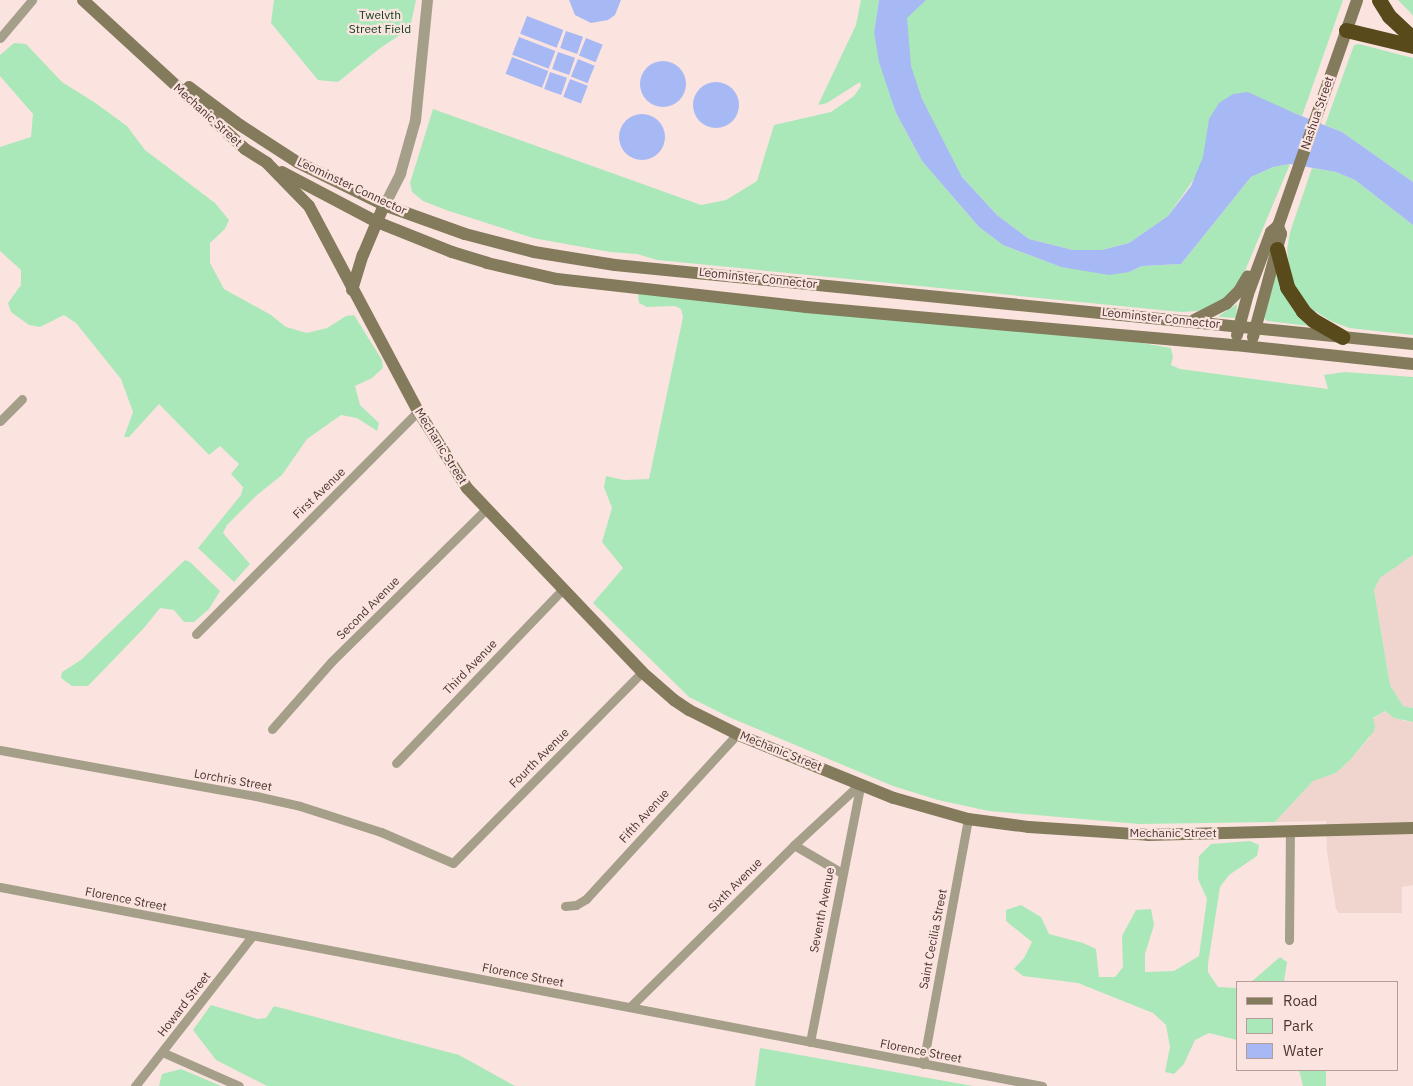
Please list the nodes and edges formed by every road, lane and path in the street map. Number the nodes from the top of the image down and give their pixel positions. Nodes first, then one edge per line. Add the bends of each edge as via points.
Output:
1 (32, 0) edge
2 (83, 0) edge
3 (427, 0) edge
4 (1357, 0) edge
5 (1379, 0) edge
6 (1346, 30) junction
7 (0, 38) edge
8 (1413, 38) edge
9 (1413, 46) edge
10 (150, 60) junction
11 (267, 163) junction
12 (384, 205) junction
13 (377, 222) junction
14 (1274, 229) junction
15 (1277, 249) junction
16 (352, 290) junction
17 (1190, 321) junction
18 (1239, 327) junction
19 (1255, 328) junction
20 (1343, 337) junction
21 (1413, 344) edge
22 (1235, 345) junction
23 (1251, 346) junction
24 (1413, 364) edge
25 (22, 399) dead end
26 (418, 411) junction
27 (0, 421) edge
28 (485, 510) junction
29 (563, 589) junction
30 (196, 634) dead end
31 (642, 672) junction
32 (272, 728) dead end
33 (737, 734) junction
34 (0, 750) edge
35 (396, 763) dead end
36 (861, 783) junction
37 (968, 819) junction
38 (1413, 828) edge
39 (1290, 831) junction
40 (794, 845) junction
41 (453, 862) joint
42 (842, 873) junction
43 (0, 888) edge
44 (565, 906) dead end
45 (252, 936) junction
46 (1288, 940) dead end
47 (630, 1007) junction
48 (810, 1042) junction
49 (162, 1052) junction
50 (923, 1064) junction
51 (135, 1086) edge
52 (239, 1086) edge
53 (1042, 1086) edge

1 - 7 street
2 - 10 main road, Mechanic Street
3 - 12 street via 415,120 400,172
4 - 6 main road, Nashua Street
5 - 8 highway via 1388,16
6 - 9 highway
6 - 14 main road, Nashua Street
10 - 11 main road, Mechanic Street via 246,149
10 - 12 main road, Leominster Connector via 297,162
11 - 13 main road, Leominster Connector
11 - 16 main road, Mechanic Street via 316,217
12 - 13 main road
12 - 17 main road, Leominster Connector via 472,236 569,259
13 - 16 main road
13 - 22 main road, Leominster Connector via 488,263 586,283 806,307
14 - 15 main road, Nashua Street via 1281,234
14 - 17 main road via 1261,244 1244,283 1233,298 1219,309
14 - 18 main road, Nashua Street via 1248,294
15 - 19 main road, Nashua Street
15 - 20 highway via 1287,287 1303,311
16 - 26 main road, Mechanic Street
17 - 18 main road, Leominster Connector
18 - 19 main road, Leominster Connector
18 - 22 main road, Nashua Street
19 - 20 main road, Leominster Connector
19 - 23 main road, Nashua Street
20 - 21 main road, Leominster Connector
22 - 23 main road, Leominster Connector
23 - 24 main road, Leominster Connector
25 - 27 street
26 - 28 main road, Mechanic Street via 451,467
26 - 30 street, First Avenue
28 - 29 main road, Mechanic Street
28 - 32 street, Second Avenue via 332,662
29 - 31 main road, Mechanic Street
29 - 35 street, Third Avenue
31 - 33 main road, Mechanic Street via 689,710
31 - 41 street, Fourth Avenue
33 - 36 main road, Mechanic Street
33 - 44 street, Fifth Avenue via 586,899
34 - 41 street, Lorchris Street via 300,806 363,826
36 - 37 main road, Mechanic Street via 894,798
36 - 40 street, Sixth Avenue
36 - 42 street, Seventh Avenue
37 - 39 main road, Mechanic Street via 1029,827 1148,835
37 - 50 street, Saint Cecilia Street
38 - 39 main road, Mechanic Street
39 - 46 street
40 - 42 street
40 - 47 street, Sixth Avenue
42 - 48 street, Seventh Avenue
43 - 45 street, Florence Street
45 - 47 street, Florence Street
45 - 49 street, Howard Street
47 - 48 street, Florence Street
48 - 50 street, Florence Street
49 - 51 street, Howard Street
49 - 52 street
50 - 53 street, Florence Street

